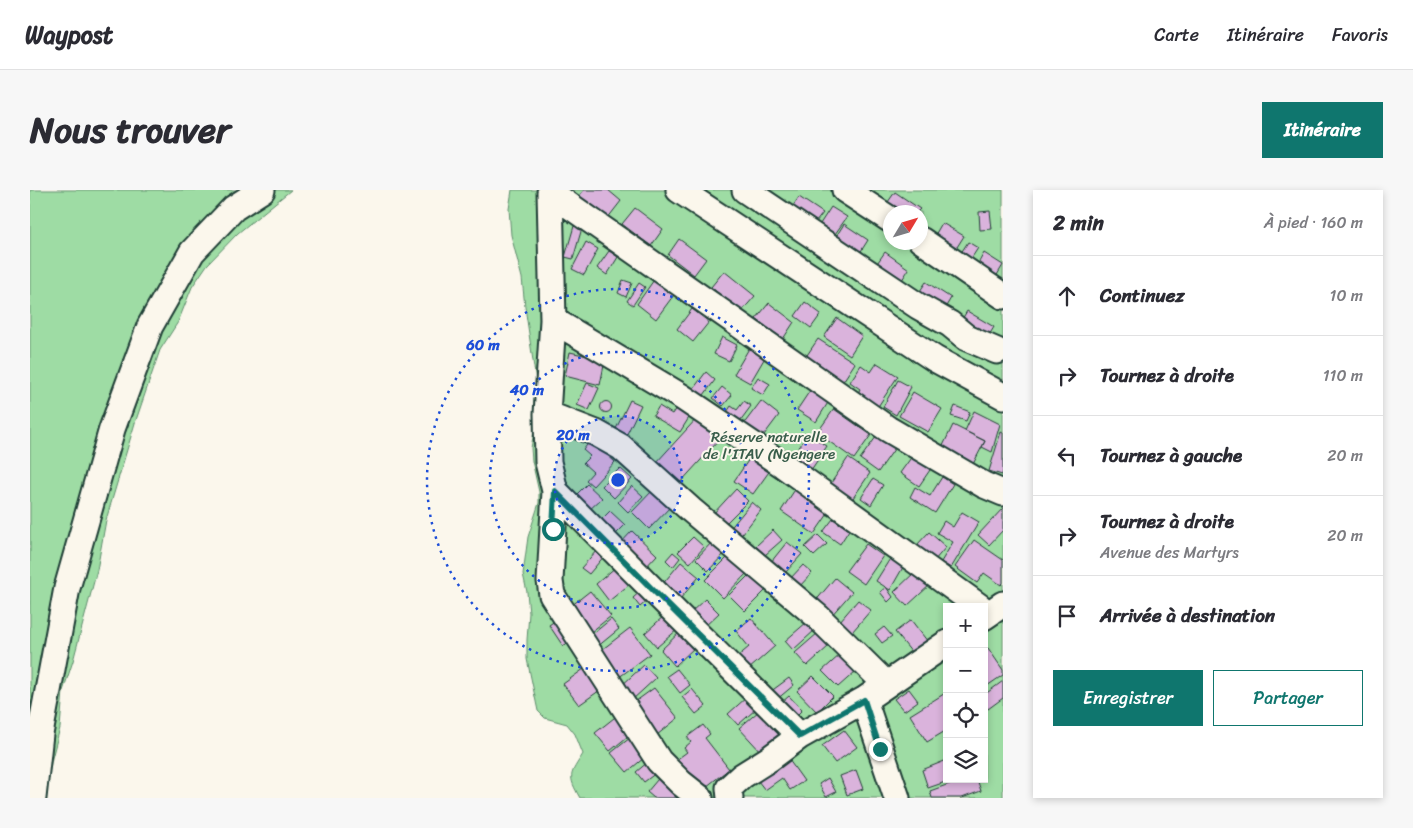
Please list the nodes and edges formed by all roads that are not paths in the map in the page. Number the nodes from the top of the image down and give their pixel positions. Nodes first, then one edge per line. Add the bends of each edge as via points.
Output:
1 (262, 190) edge
2 (679, 190) edge
3 (745, 190) edge
4 (845, 190) edge
5 (240, 199) edge
6 (883, 215) edge
7 (928, 245) edge
8 (1003, 296) edge
9 (553, 320) junction
10 (1000, 345) edge
11 (994, 391) edge
12 (547, 414) junction
13 (555, 491) junction
14 (1003, 493) edge
15 (978, 603) edge
16 (943, 646) edge
17 (886, 684) junction
18 (864, 700) junction
19 (800, 736) junction
20 (33, 798) edge
21 (700, 798) edge
22 (730, 798) edge
23 (897, 798) edge

1 - 5 street
2 - 11 street via 935,359
3 - 10 street via 967,338
4 - 6 street
5 - 20 street via 192,252 150,326 112,430 67,588 40,734
7 - 8 street
9 - 12 street
9 - 14 street via 550,192 888,429
9 - 15 street via 682,397
10 - 11 street
12 - 13 street via 548,462
12 - 17 street via 596,433 621,447 818,617
13 - 19 street
13 - 21 street via 552,596 659,761
16 - 17 street
17 - 18 street
18 - 19 street
18 - 23 street
19 - 22 street via 742,776 730,788

